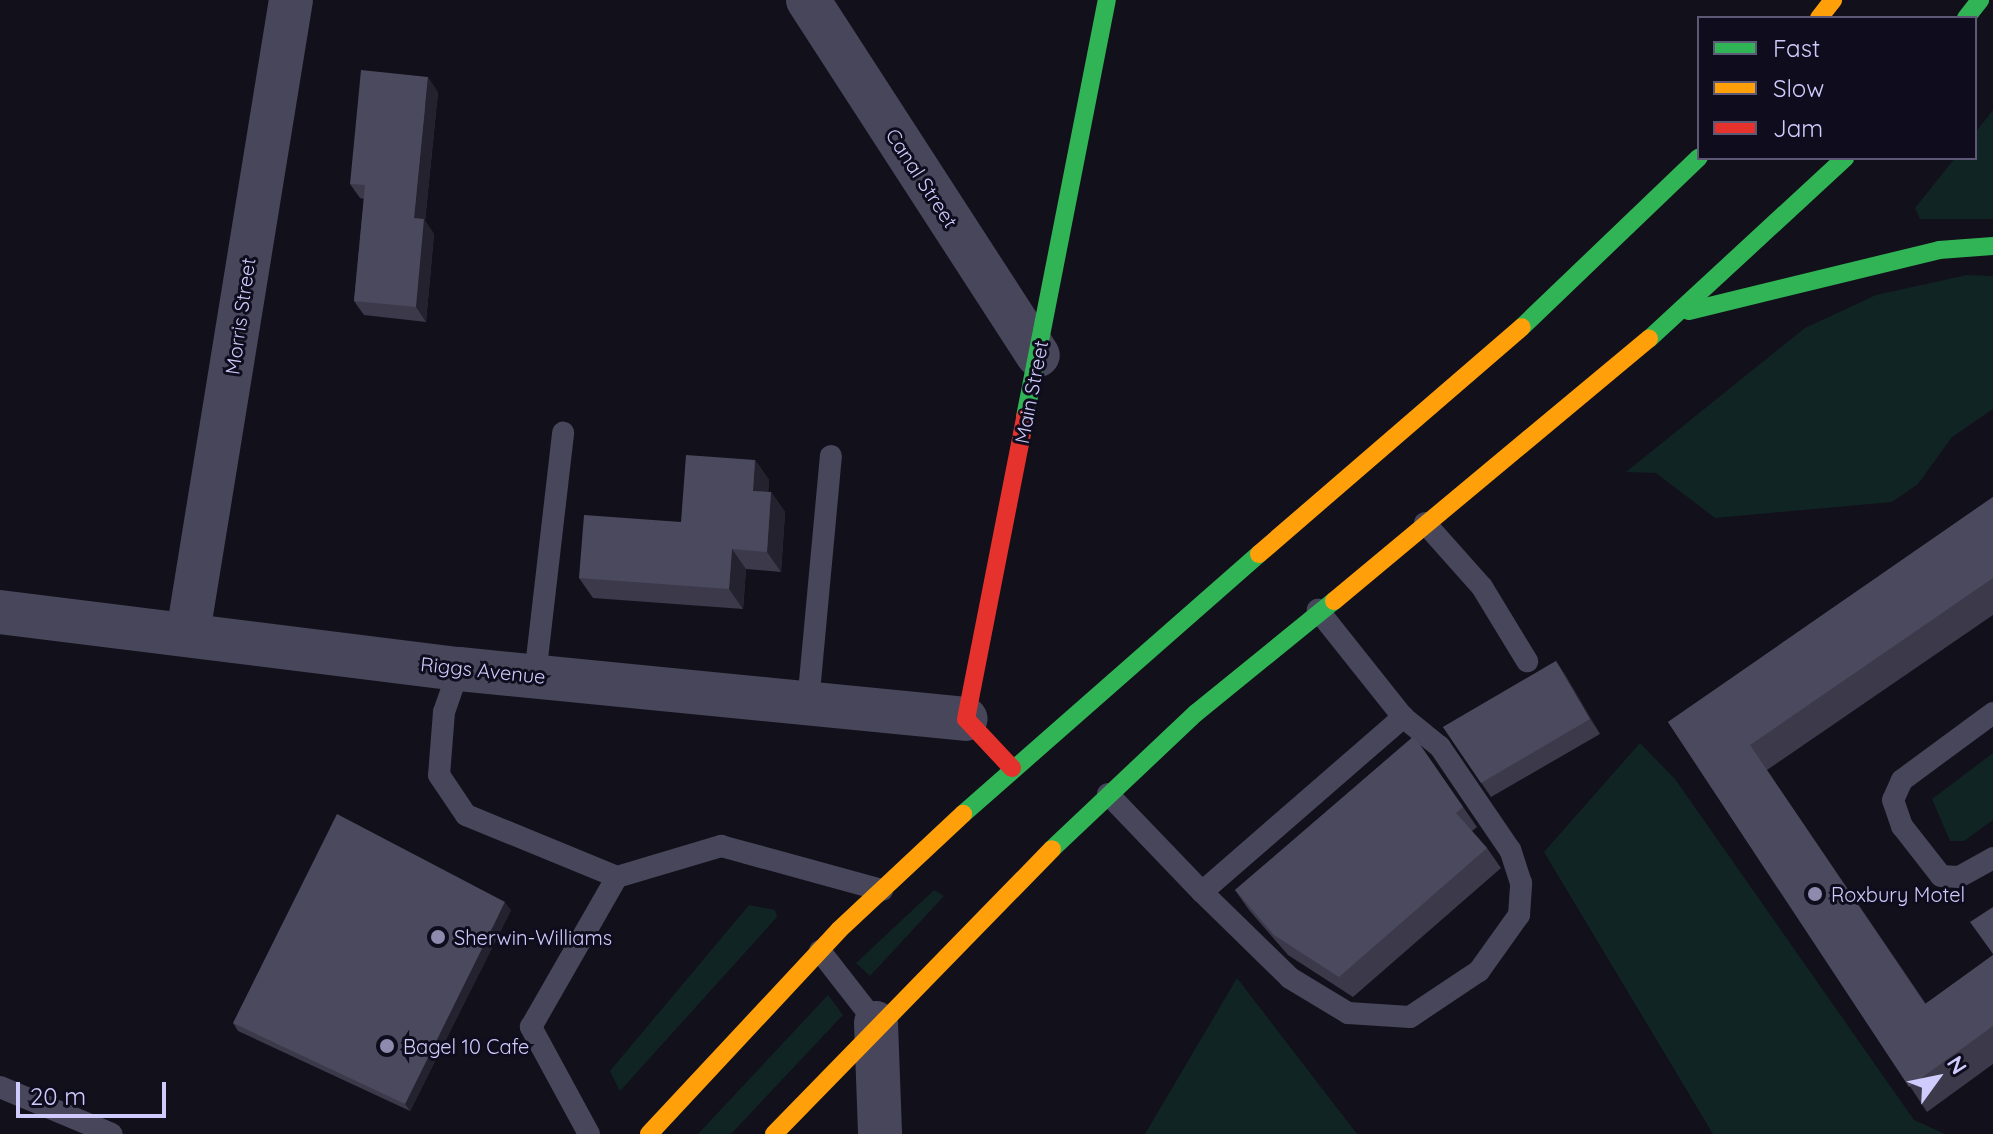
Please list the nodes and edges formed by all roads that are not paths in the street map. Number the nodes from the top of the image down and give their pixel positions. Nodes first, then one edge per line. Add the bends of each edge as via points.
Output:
1 (291, 0) edge
2 (808, 0) edge
3 (1107, 0) edge
4 (1833, 0) edge
5 (1980, 0) edge
6 (1821, 16) edge
7 (1968, 16) edge
8 (1697, 159) edge
9 (1843, 160) edge
10 (1993, 246) edge
11 (1682, 312) junction
12 (1038, 355) junction
13 (563, 433) dead end
14 (831, 456) dead end
15 (1425, 523) junction
16 (1318, 610) junction
17 (0, 612) edge
18 (188, 633) junction
19 (1527, 661) dead end
20 (459, 669) junction
21 (535, 676) junction
22 (808, 703) junction
23 (1993, 713) edge
24 (1403, 717) junction
25 (966, 719) junction
26 (1012, 768) junction
27 (1108, 794) junction
28 (1993, 858) edge
29 (617, 877) junction
30 (882, 890) junction
31 (1202, 892) junction
32 (820, 951) junction
33 (876, 1023) junction
34 (0, 1087) edge
35 (112, 1134) edge
36 (589, 1134) edge
37 (649, 1134) edge
38 (774, 1134) edge
39 (880, 1134) edge

1 - 18 street, Morris Street
2 - 12 street, Canal Street
3 - 12 main road, Main Street
4 - 6 main road
5 - 7 main road
8 - 26 main road via 1573,283
9 - 11 main road
10 - 11 main road via 1939,250
11 - 15 main road
12 - 25 main road, Main Street
13 - 21 lane
14 - 22 lane
15 - 16 main road
15 - 19 lane via 1482,587
16 - 24 lane
16 - 27 main road
17 - 18 street, Riggs Avenue
18 - 20 street, Riggs Avenue
20 - 21 street, Riggs Avenue
20 - 29 lane via 444,712 440,759 449,798 488,826
21 - 22 street, Riggs Avenue
22 - 25 street, Riggs Avenue
23 - 28 lane via 1908,775 1893,800 1902,826 1941,876 1959,877
24 - 31 lane
24 - 31 lane via 1440,747 1510,850 1521,883 1519,915 1479,971 1410,1017 1348,1013 1290,978
25 - 26 main road
26 - 30 main road
27 - 31 lane
27 - 33 main road
29 - 30 lane via 721,846
29 - 36 lane via 531,1027
30 - 32 main road
32 - 33 lane
32 - 37 main road
33 - 38 main road
33 - 39 street
34 - 35 lane

